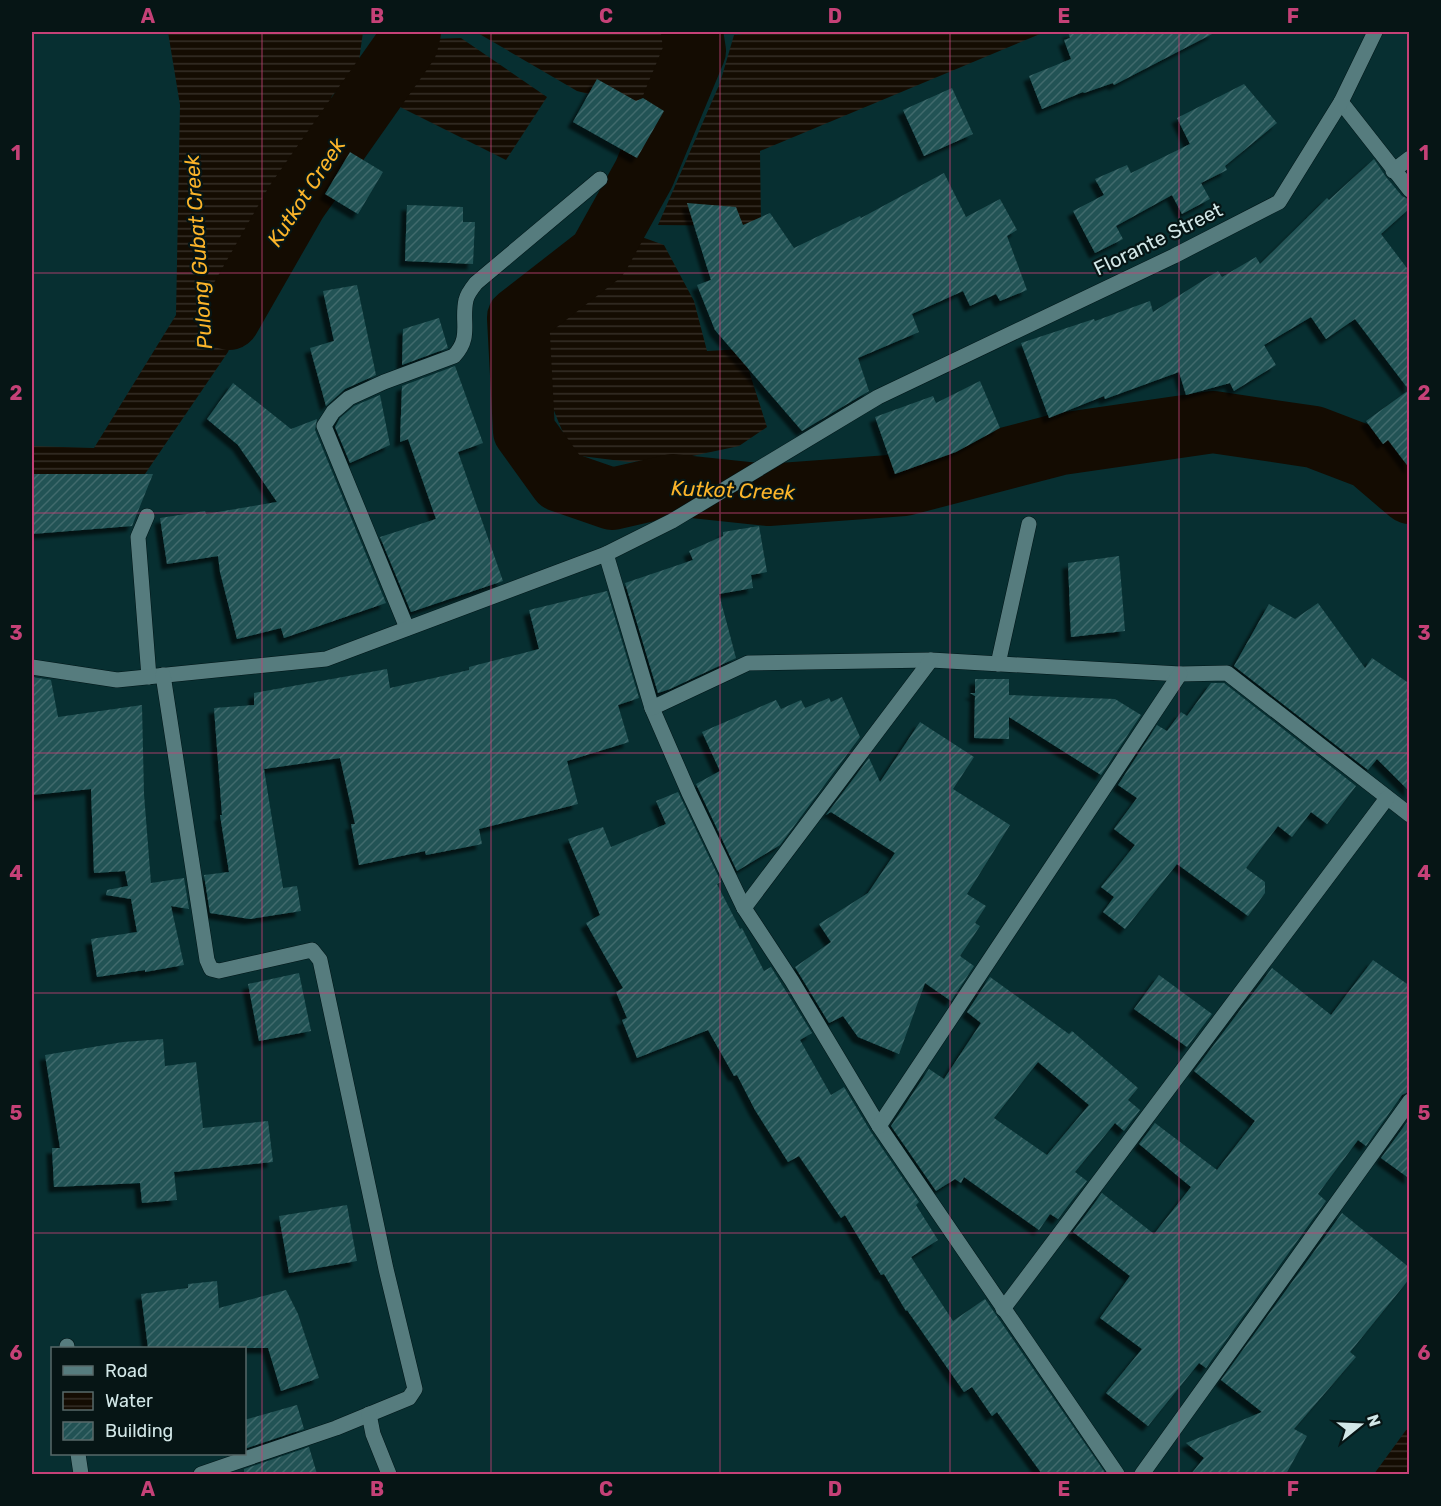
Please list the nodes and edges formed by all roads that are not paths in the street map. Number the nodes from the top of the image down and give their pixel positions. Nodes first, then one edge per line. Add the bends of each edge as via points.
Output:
1 (1375, 32) edge
2 (1341, 102) junction
3 (1410, 158) edge
4 (1393, 171) junction
5 (600, 179) dead end
6 (1410, 190) edge
7 (147, 516) dead end
8 (1029, 524) dead end
9 (606, 554) junction
10 (407, 628) junction
11 (932, 660) junction
12 (998, 664) junction
13 (32, 667) edge
14 (1180, 674) junction
15 (156, 676) junction
16 (652, 708) junction
17 (1387, 798) junction
18 (1410, 815) edge
19 (744, 908) junction
20 (1410, 1101) edge
21 (879, 1126) junction
22 (1003, 1309) junction
23 (369, 1414) junction
24 (78, 1455) edge
25 (81, 1474) edge
26 (201, 1474) edge
27 (389, 1474) edge
28 (1117, 1474) edge
29 (1142, 1474) edge

1 - 2 street, Florante Street
2 - 4 street
2 - 9 street, Florante Street via 1279,202 878,397 672,521
3 - 4 street
4 - 6 street
5 - 10 street via 476,284 466,299 462,348 454,356 349,398 324,426
7 - 15 street via 138,537
8 - 12 street
9 - 10 street, Florante Street
9 - 16 street
10 - 15 street, Florante Street via 326,659
11 - 12 street
11 - 16 street via 748,663
11 - 19 street
12 - 14 street
13 - 15 street, Florante Street via 117,680
14 - 17 street via 1227,673
14 - 21 street
15 - 23 street via 211,969 219,971 312,950 324,971 415,1389 409,1398
16 - 19 street
17 - 18 street
17 - 22 street
19 - 21 street
20 - 29 street
21 - 22 street
22 - 28 street
23 - 26 street
23 - 27 street
24 - 25 street

